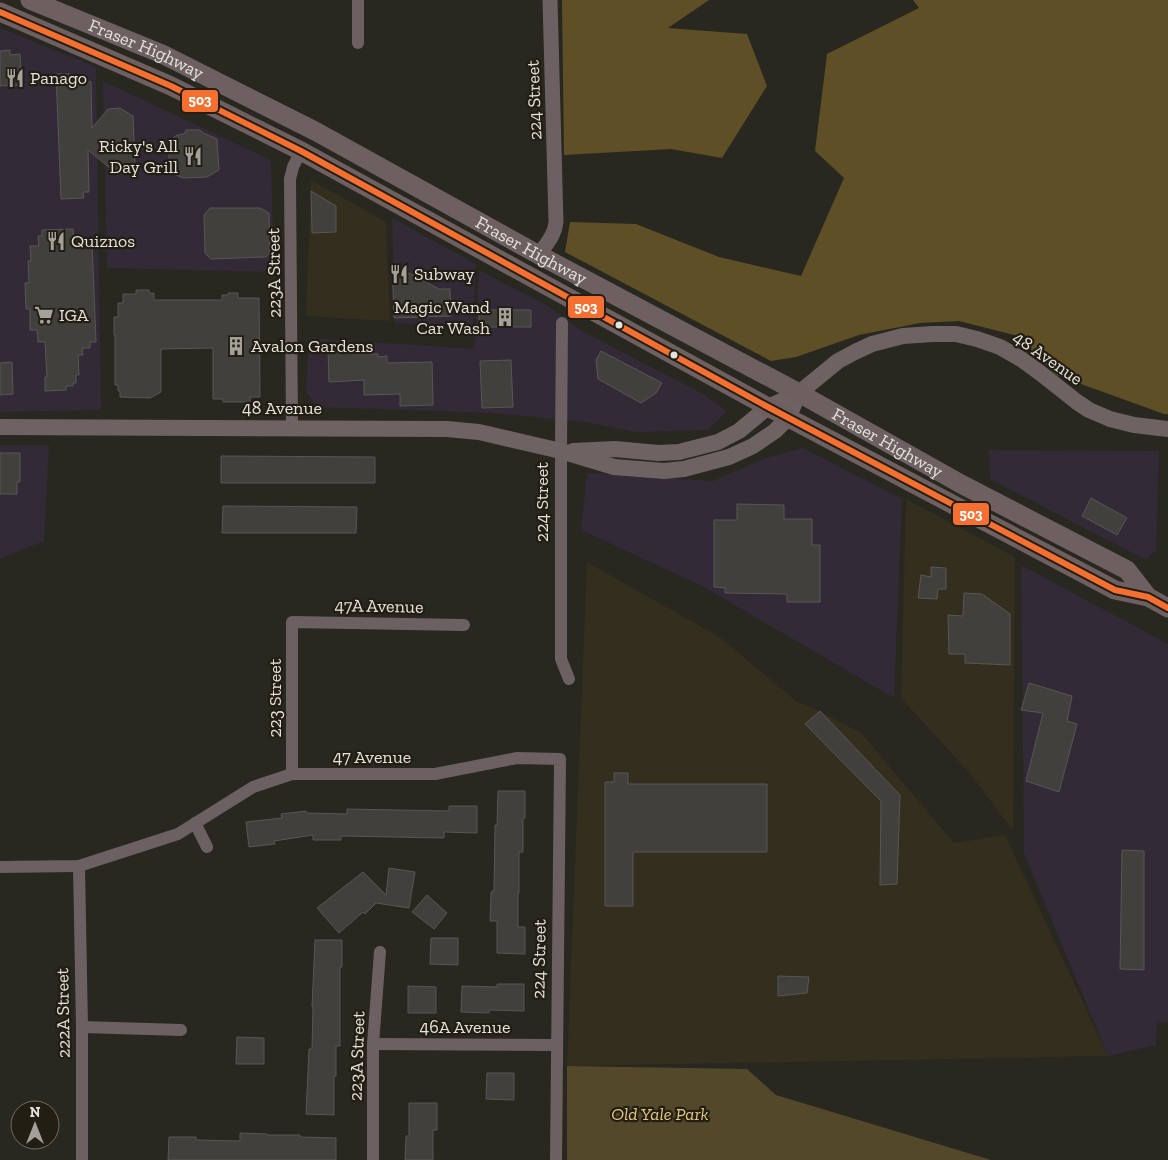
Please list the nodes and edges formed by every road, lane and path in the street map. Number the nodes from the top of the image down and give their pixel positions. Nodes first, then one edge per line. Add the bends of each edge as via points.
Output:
1 (30, 0) edge
2 (358, 0) edge
3 (550, 0) edge
4 (0, 12) edge
5 (358, 43) dead end
6 (301, 151) junction
7 (539, 255) junction
8 (562, 322) dead end
9 (799, 393) junction
10 (768, 407) junction
11 (788, 418) junction
12 (0, 427) edge
13 (292, 428) junction
14 (1168, 429) edge
15 (561, 451) junction
16 (1148, 597) junction
17 (1168, 608) edge
18 (292, 622) joint
19 (464, 625) dead end
20 (569, 679) dead end
21 (560, 759) joint
22 (292, 774) junction
23 (195, 823) junction
24 (207, 847) dead end
25 (79, 866) junction
26 (0, 867) edge
27 (380, 952) dead end
28 (82, 1027) junction
29 (181, 1030) dead end
30 (373, 1044) junction
31 (557, 1045) junction
32 (82, 1160) edge
33 (372, 1160) edge
34 (556, 1160) edge

1 - 7 main road, Fraser Highway via 160,53 213,79 315,131
2 - 5 street
3 - 7 street, 224 Street via 556,222
4 - 6 main road, Fraser Highway via 171,86
6 - 10 main road, Fraser Highway
6 - 13 street, 223A Street via 290,179
7 - 9 main road, Fraser Highway
8 - 15 street, 224 Street
9 - 10 main road, 48 Avenue
9 - 11 main road, 48 Avenue
9 - 14 main road, 48 Avenue via 838,361 872,344 903,336 956,334 977,338 1021,359 1089,410 1134,425
9 - 16 main road, Fraser Highway via 961,484 1127,570
10 - 11 main road, Fraser Highway
10 - 15 main road, 48 Avenue via 732,435 680,452
11 - 15 main road, 48 Avenue via 752,446 729,458 684,470 614,467
11 - 16 main road, Fraser Highway via 1115,590
12 - 13 main road, 48 Avenue
13 - 15 main road, 48 Avenue via 447,429 479,432
15 - 20 street, 224 Street via 561,659
16 - 17 main road, Fraser Highway
18 - 19 street, 47A Avenue
18 - 22 street, 223 Street
21 - 22 street, 47 Avenue via 517,758 435,774
21 - 31 street, 224 Street
22 - 23 street, 47 Avenue via 253,787
23 - 24 street
23 - 25 street, 47 Avenue via 178,834
25 - 26 street, 47 Avenue
25 - 28 street, 222A Street
27 - 30 street, 223A Street
28 - 29 street
28 - 32 street, 222A Street
30 - 31 street, 46A Avenue
30 - 33 street, 223A Street
31 - 34 street, 224 Street

